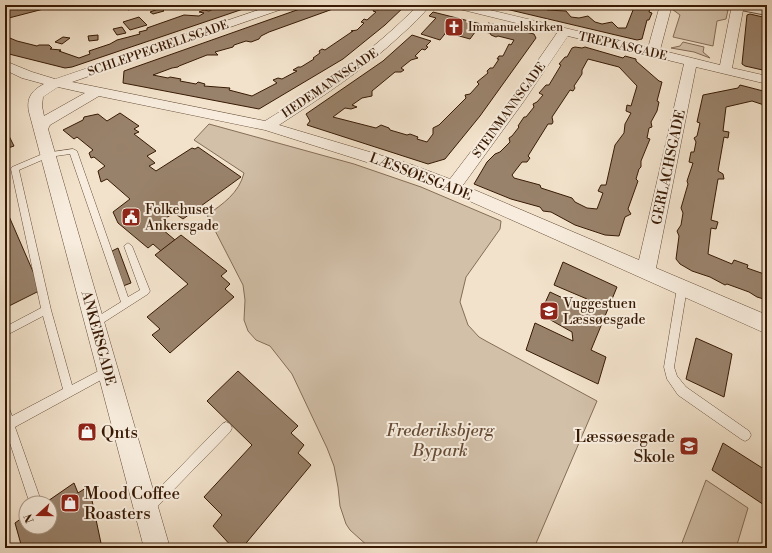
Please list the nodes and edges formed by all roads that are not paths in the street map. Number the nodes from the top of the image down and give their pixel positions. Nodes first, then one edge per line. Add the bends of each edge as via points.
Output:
1 (284, 5) edge
2 (424, 5) edge
3 (455, 5) edge
4 (666, 5) edge
5 (737, 5) edge
6 (767, 11) edge
7 (564, 32) junction
8 (653, 53) junction
9 (691, 62) junction
10 (5, 65) edge
11 (725, 70) junction
12 (767, 80) edge
13 (56, 83) junction
14 (98, 91) junction
15 (267, 126) junction
16 (40, 128) junction
17 (48, 155) junction
18 (453, 187) junction
19 (128, 246) dead end
20 (646, 272) junction
21 (682, 288) junction
22 (126, 304) junction
23 (46, 310) junction
24 (94, 323) junction
25 (767, 326) edge
26 (5, 332) edge
27 (108, 371) junction
28 (69, 392) junction
29 (5, 412) edge
30 (9, 424) junction
31 (226, 428) dead end
32 (745, 435) dead end
33 (33, 495) edge
34 (146, 510) junction
35 (157, 548) edge

1 - 13 street, SCHLEPPEGRELLSGADE
2 - 15 street, HEDEMANNSGADE via 378,52 337,82
3 - 7 street, TREPKASGADE
4 - 8 street
5 - 6 street
5 - 11 street
7 - 8 street, TREPKASGADE
7 - 18 street, STEINMANNSGADE
8 - 9 street, TREPKASGADE
9 - 11 street, TREPKASGADE
9 - 20 street, GERLACHSGADE
10 - 13 street via 27,75
11 - 12 street, TREPKASGADE
13 - 14 street, LÆSSØESGADE
13 - 16 street, ANKERSGADE via 42,89 34,99
14 - 15 street, LÆSSØESGADE
14 - 16 street via 45,122
15 - 18 street, LÆSSØESGADE via 397,166
16 - 17 street, ANKERSGADE
17 - 22 lane via 73,151
17 - 23 lane via 15,169
17 - 24 street, ANKERSGADE
18 - 20 street, LÆSSØESGADE
19 - 22 lane via 145,291
20 - 21 street, LÆSSØESGADE
21 - 25 street, LÆSSØESGADE
21 - 32 lane via 669,366 672,379 682,391
22 - 24 lane
23 - 26 lane
23 - 28 lane
24 - 27 street, ANKERSGADE
27 - 28 lane
27 - 34 street, ANKERSGADE
28 - 30 lane
29 - 30 lane
30 - 33 lane
31 - 34 lane
34 - 35 street, ANKERSGADE

